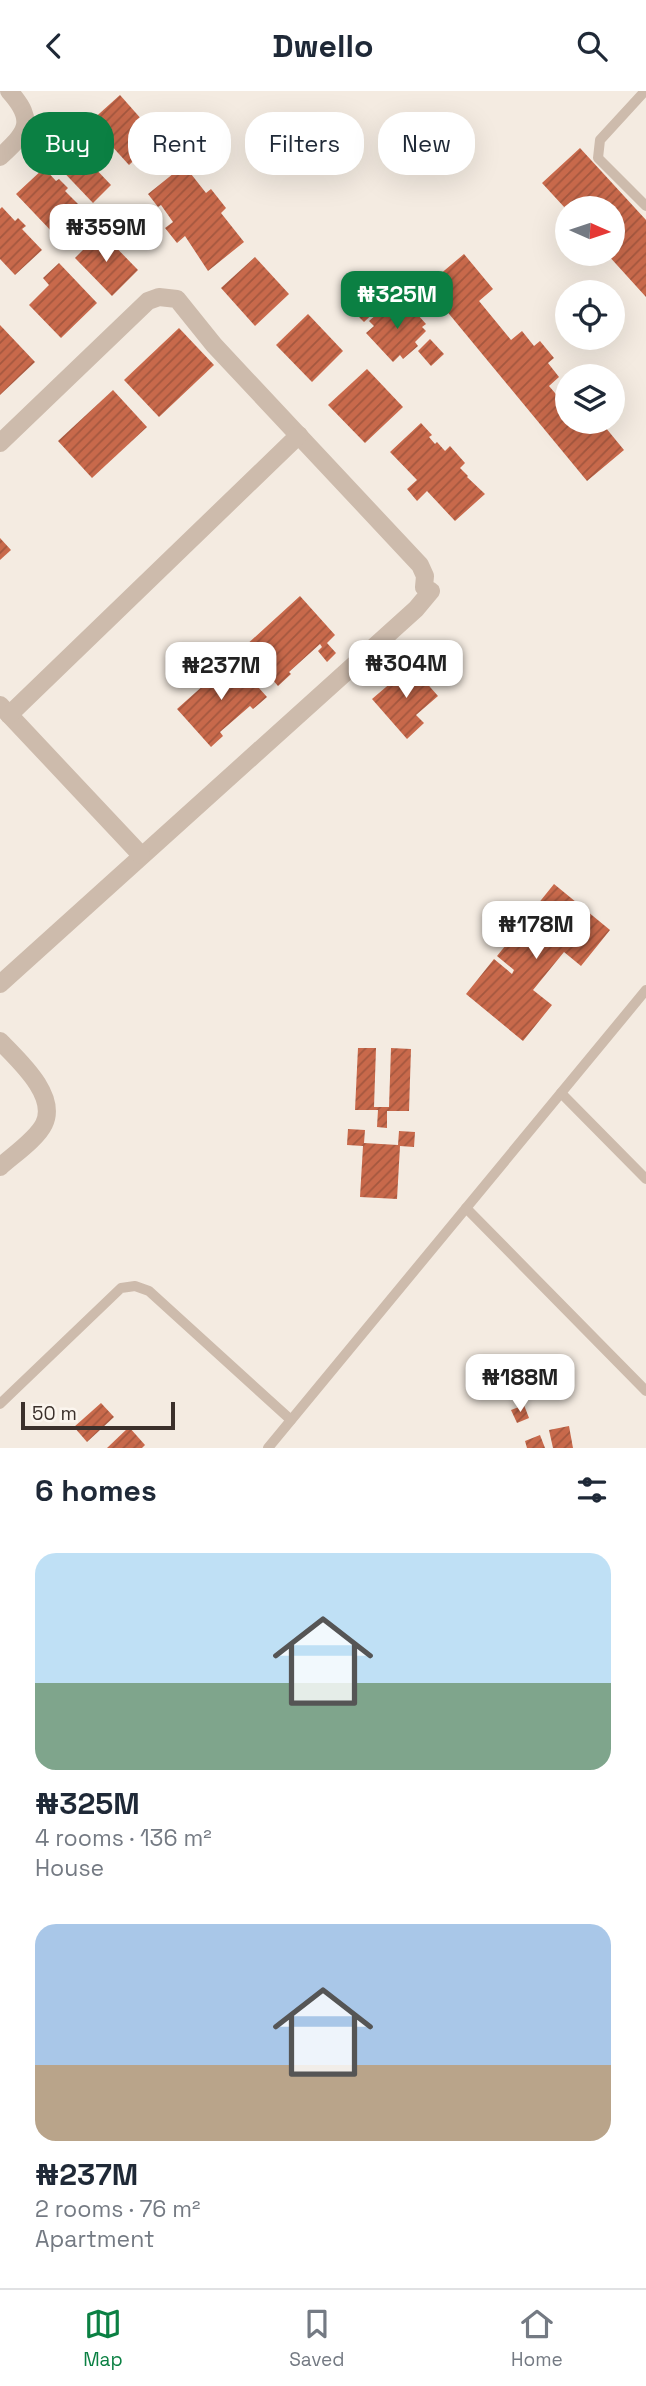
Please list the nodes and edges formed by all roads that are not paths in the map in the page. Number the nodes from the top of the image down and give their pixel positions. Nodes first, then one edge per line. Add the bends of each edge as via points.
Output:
1 (9, 91) edge
2 (645, 91) edge
3 (0, 157) edge
4 (646, 206) edge
5 (299, 435) junction
6 (0, 443) edge
7 (5, 710) edge
8 (141, 855) junction
9 (0, 983) edge
10 (646, 990) edge
11 (0, 1041) edge
12 (561, 1093) junction
13 (0, 1167) edge
14 (646, 1179) edge
15 (466, 1207) junction
16 (646, 1391) edge
17 (0, 1404) edge
18 (291, 1420) junction
19 (268, 1448) edge

1 - 3 street via 23,112 25,126 23,136
2 - 4 lane via 600,140 598,158
5 - 6 street via 177,299 159,297 148,301
5 - 7 street
5 - 8 street via 420,565 425,587 431,591
7 - 8 street
8 - 9 street
10 - 12 lane
11 - 13 street via 37,1081 48,1109 44,1125
12 - 14 lane
12 - 15 lane
15 - 16 lane
15 - 18 lane
17 - 18 lane via 121,1288 135,1286 149,1291
18 - 19 lane

